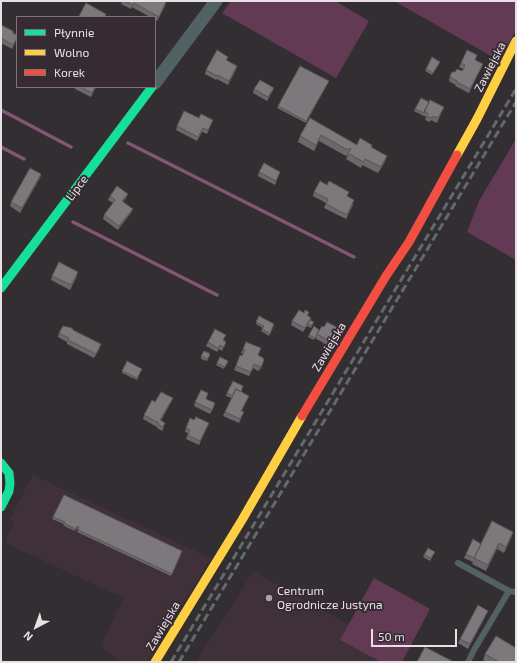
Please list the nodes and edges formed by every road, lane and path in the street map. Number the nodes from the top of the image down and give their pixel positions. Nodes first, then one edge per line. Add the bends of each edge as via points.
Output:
1 (216, 1) edge
2 (516, 41) edge
3 (156, 82) edge
4 (151, 88) edge
5 (1, 288) edge
6 (1, 463) edge
7 (1, 507) edge
8 (458, 563) dead end
9 (509, 591) junction
10 (516, 592) edge
11 (155, 662) edge
12 (468, 662) edge

1 - 3 street
2 - 11 street, Zawiejska via 477,119 409,242 305,410 242,520
4 - 5 street, Lipce
6 - 7 street via 9,473 10,483
8 - 9 lane
9 - 10 lane
9 - 12 lane

